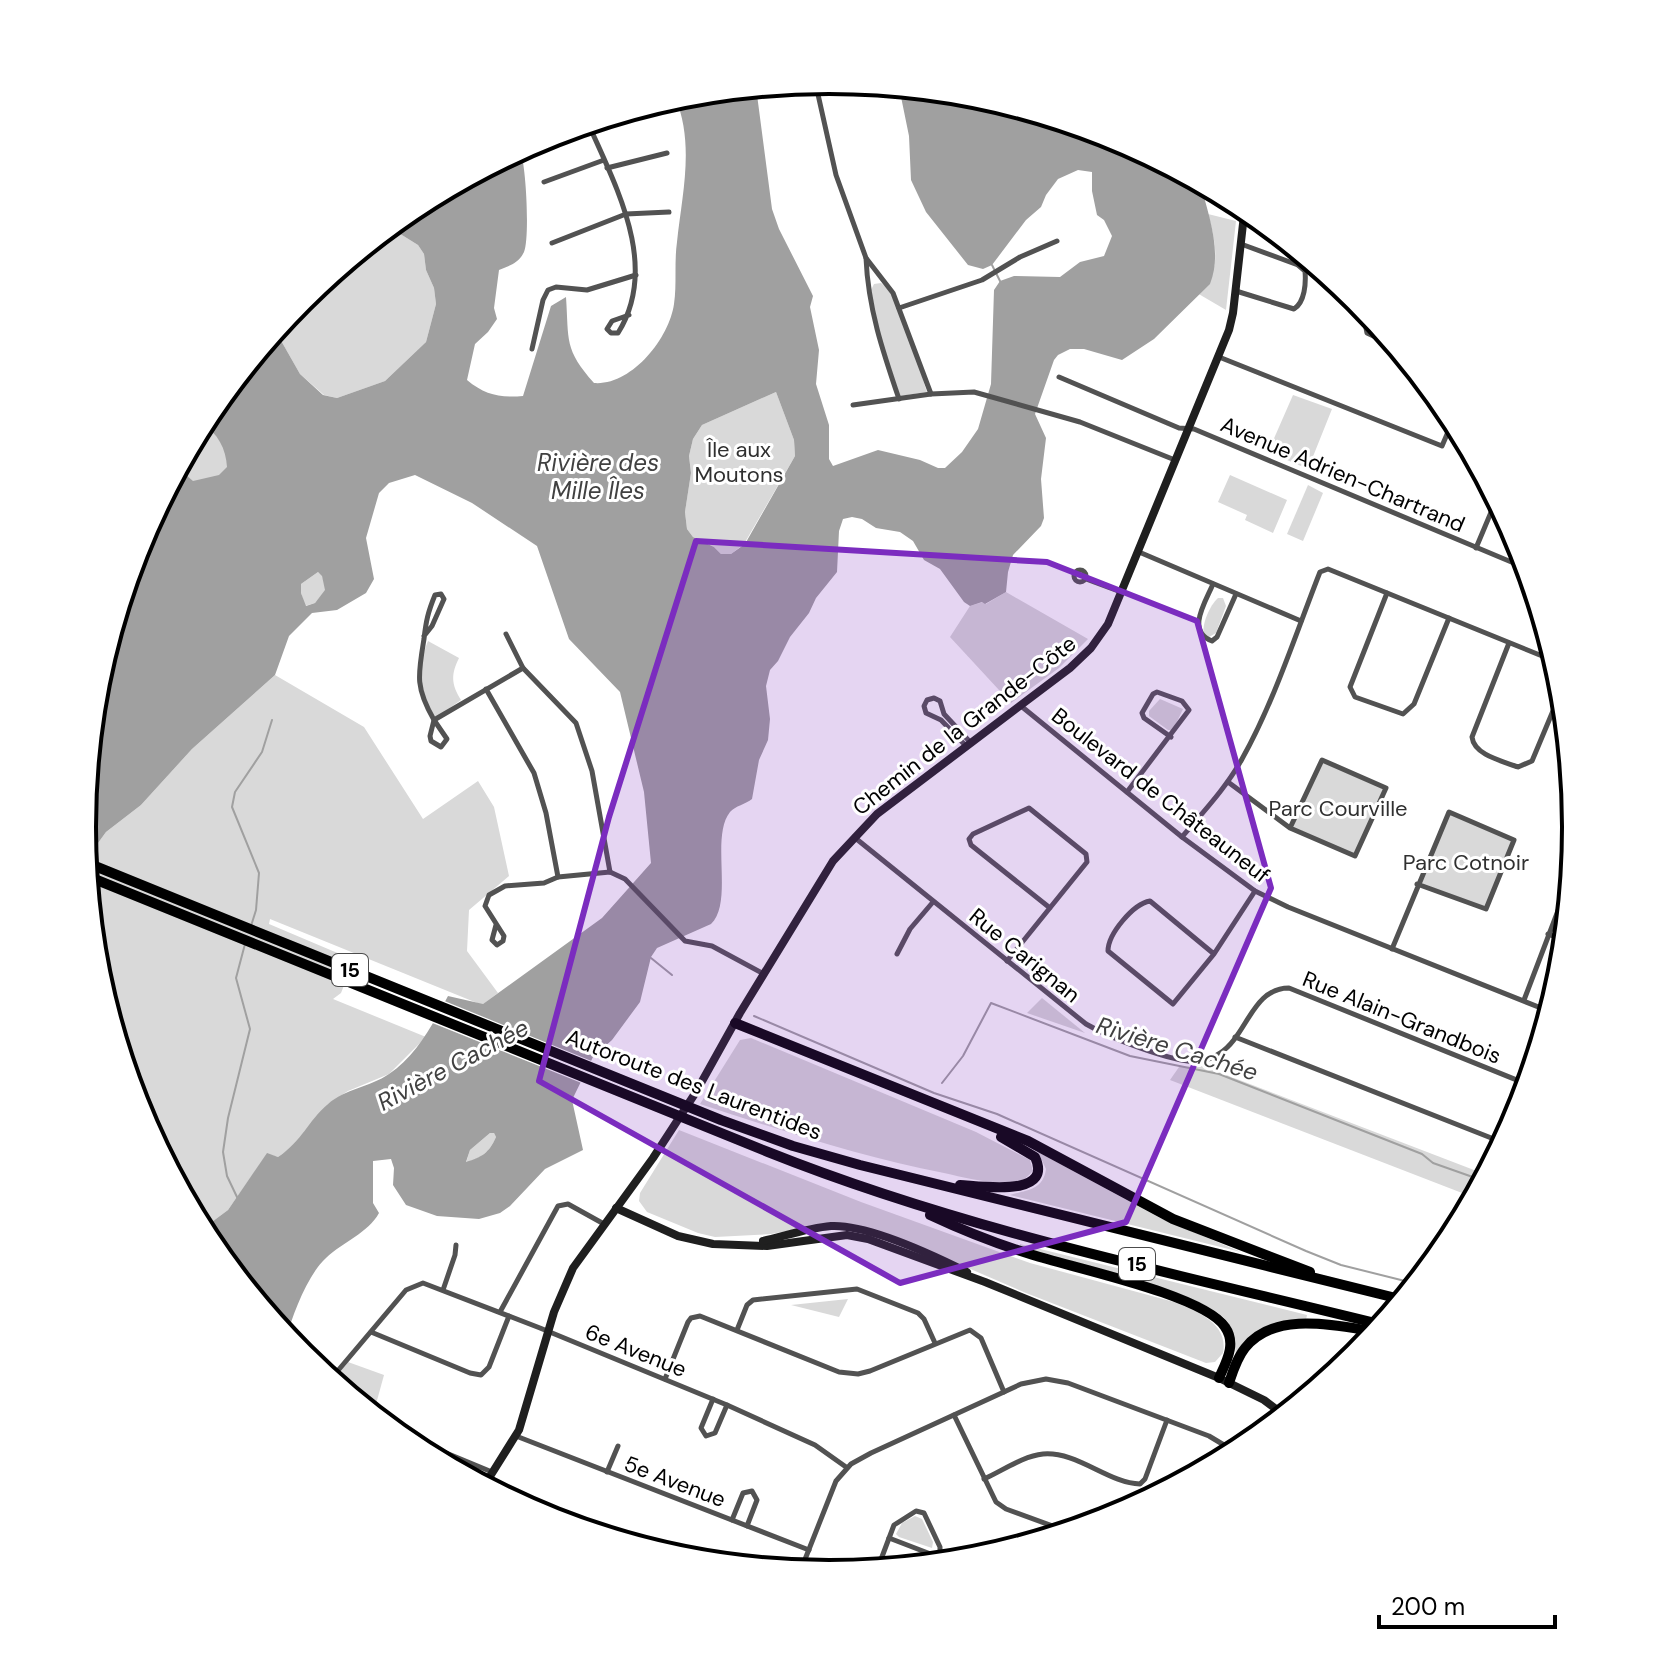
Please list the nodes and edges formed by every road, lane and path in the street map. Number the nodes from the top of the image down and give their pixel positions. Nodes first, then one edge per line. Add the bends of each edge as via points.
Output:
1 (818, 94) edge
2 (593, 134) edge
3 (667, 153) dead end
4 (604, 160) junction
5 (607, 168) junction
6 (544, 182) dead end
7 (669, 212) dead end
8 (626, 214) junction
9 (1243, 222) edge
10 (1057, 241) dead end
11 (552, 243) dead end
12 (1241, 244) junction
13 (866, 258) junction
14 (636, 275) junction
15 (884, 280) junction
16 (867, 286) junction
17 (1236, 291) junction
18 (899, 308) junction
19 (629, 315) dead end
20 (532, 349) dead end
21 (1219, 357) junction
22 (1059, 377) dead end
23 (931, 394) junction
24 (899, 399) junction
25 (853, 405) dead end
26 (1189, 429) junction
27 (1447, 433) edge
28 (1176, 460) junction
29 (1491, 512) edge
30 (1476, 548) junction
31 (1139, 552) junction
32 (1513, 563) edge
33 (1086, 579) dead end
34 (1213, 584) junction
35 (1122, 593) junction
36 (1387, 593) junction
37 (1236, 594) junction
38 (1449, 618) junction
39 (1301, 621) junction
40 (506, 634) dead end
41 (424, 636) junction
42 (1509, 643) junction
43 (1542, 656) edge
44 (523, 668) junction
45 (486, 689) junction
46 (1021, 706) junction
47 (1553, 710) edge
48 (434, 720) junction
49 (1171, 737) junction
50 (969, 745) junction
51 (1228, 782) junction
52 (1127, 792) junction
53 (1290, 828) junction
54 (853, 836) junction
55 (1182, 837) junction
56 (98, 867) edge
57 (610, 872) junction
58 (558, 877) junction
59 (98, 881) edge
60 (1417, 884) junction
61 (1255, 891) junction
62 (933, 902) junction
63 (1050, 908) junction
64 (1558, 908) edge
65 (496, 925) dead end
66 (1548, 934) junction
67 (1555, 937) edge
68 (1392, 949) junction
69 (897, 954) dead end
70 (1214, 954) junction
71 (1007, 961) junction
72 (764, 974) junction
73 (1524, 1000) junction
74 (1540, 1007) edge
75 (735, 1023) junction
76 (1235, 1037) junction
77 (1517, 1080) edge
78 (920, 1098) junction
79 (1493, 1139) edge
80 (934, 1183) junction
81 (892, 1198) junction
82 (616, 1208) junction
83 (604, 1224) junction
84 (456, 1245) dead end
85 (1337, 1284) junction
86 (443, 1290) junction
87 (1392, 1297) edge
88 (500, 1312) junction
89 (509, 1316) junction
90 (1371, 1322) edge
91 (737, 1330) junction
92 (1363, 1330) edge
93 (548, 1331) junction
94 (371, 1332) junction
95 (935, 1343) junction
96 (338, 1371) edge
97 (665, 1379) junction
98 (1224, 1381) junction
99 (1004, 1392) junction
100 (713, 1399) junction
101 (727, 1405) junction
102 (1276, 1409) edge
103 (954, 1415) junction
104 (1167, 1420) junction
105 (516, 1436) junction
106 (1224, 1445) edge
107 (618, 1446) dead end
108 (452, 1456) edge
109 (846, 1467) junction
110 (607, 1472) junction
111 (492, 1473) junction
112 (490, 1477) edge
113 (984, 1479) junction
114 (732, 1520) junction
115 (747, 1526) junction
116 (1051, 1526) edge
117 (889, 1538) junction
118 (809, 1550) junction
119 (940, 1552) edge
120 (932, 1554) edge
121 (881, 1559) edge
122 (805, 1560) edge

1 - 13 street via 836,175
2 - 4 street
3 - 5 street
4 - 5 street
4 - 6 street
5 - 8 street
7 - 8 street
8 - 11 street
8 - 14 street
9 - 12 main road, Chemin de la Grande-Côte
10 - 18 street via 982,280
12 - 17 main road, Chemin de la Grande-Côte
12 - 17 street via 1298,265 1305,279 1302,300 1294,309
13 - 15 street
13 - 16 street
14 - 19 street
14 - 20 street via 587,290 548,290
15 - 16 street
15 - 18 street
16 - 24 street
17 - 21 main road, Chemin de la Grande-Côte
18 - 23 street
21 - 26 main road, Chemin de la Grande-Côte
21 - 27 street via 1442,446
22 - 26 street, Avenue Adrien-Chartrand
23 - 24 street
23 - 28 street via 983,394 1086,424
24 - 25 street
26 - 28 main road, Chemin de la Grande-Côte
26 - 30 street, Avenue Adrien-Chartrand
28 - 31 main road, Chemin de la Grande-Côte
29 - 30 street
30 - 32 street, Avenue Adrien-Chartrand
31 - 34 street
31 - 35 main road, Chemin de la Grande-Côte
33 - 35 street
34 - 37 street
34 - 37 street via 1198,624 1201,637 1217,637
35 - 46 main road, Chemin de la Grande-Côte via 1091,648
36 - 38 street
36 - 38 street via 1350,687 1355,697 1403,714 1414,704
36 - 39 street via 1328,569 1320,572
37 - 39 street
38 - 42 street
39 - 51 street via 1261,719
40 - 44 street
41 - 41 street via 424,621 435,595 441,594 444,599
41 - 48 street via 418,677
42 - 43 street
42 - 47 street via 1472,744 1518,767 1532,761
44 - 45 street
44 - 57 street via 576,723 592,771
45 - 48 street
45 - 58 street via 534,773
46 - 50 main road, Chemin de la Grande-Côte
46 - 52 street, Boulevard de Châteauneuf
48 - 48 street via 447,739 441,747 431,741
49 - 49 street via 1189,710 1182,701 1157,692 1142,713
49 - 52 street
50 - 50 street via 940,701 927,700 926,713
50 - 54 main road, Chemin de la Grande-Côte
51 - 53 street
51 - 55 street
52 - 55 street, Boulevard de Châteauneuf
53 - 53 street via 1355,856 1386,788 1322,760
54 - 62 street, Rue Carignan
54 - 72 main road, Chemin de la Grande-Côte via 828,867
55 - 61 street, Boulevard de Châteauneuf
56 - 80 highway, Autoroute des Laurentides / 15 via 793,1146
57 - 58 street
57 - 72 street via 625,879 687,942 712,946
58 - 65 street via 505,886 489,895 485,906
59 - 81 highway, Autoroute des Laurentides / 15
60 - 60 street via 1449,812 1514,840 1486,909
60 - 68 street
61 - 68 street, Boulevard de Châteauneuf
61 - 70 street
62 - 69 street
62 - 71 street, Rue Carignan
63 - 63 street via 1087,862 1086,854 1029,808 973,834 971,845
63 - 71 street
64 - 66 street
66 - 67 street
66 - 73 street
68 - 73 street, Boulevard de Châteauneuf
70 - 70 street via 1173,1004 1108,951 1108,940 1140,903 1150,901
71 - 76 street, Rue Carignan via 1086,1024 1140,1047 1197,1062 1223,1052
72 - 75 main road, Chemin de la Grande-Côte
73 - 74 street, Boulevard de Châteauneuf
75 - 78 highway
75 - 82 main road, Chemin de la Grande-Côte via 671,1131
76 - 77 street, Rue Alain-Grandbois via 1264,996 1289,988
76 - 79 street
78 - 80 highway via 1026,1149 1038,1162 1035,1178 1021,1186
78 - 85 highway via 1044,1148 1178,1221
80 - 85 highway, Autoroute des Laurentides / 15
81 - 90 highway, Autoroute des Laurentides / 15
81 - 98 highway via 987,1241 1203,1308 1230,1337
82 - 83 main road, Chemin de la Grande-Côte
82 - 98 main road via 717,1244 767,1246 856,1235
83 - 88 street via 568,1204 559,1205
83 - 93 main road, Chemin de la Grande-Côte via 568,1279
84 - 86 street
85 - 87 highway, Autoroute des Laurentides / 15
86 - 88 street, 6e Avenue
86 - 94 street via 423,1283 409,1287
88 - 89 street, 6e Avenue
89 - 93 street, 6e Avenue
89 - 94 street via 481,1375
91 - 95 street via 848,1374
91 - 95 street via 753,1300 857,1289 918,1313
91 - 97 street via 702,1316 691,1318
92 - 98 highway via 1318,1324 1278,1328 1245,1348
93 - 97 street, 6e Avenue
93 - 105 main road, Chemin de la Grande-Côte
94 - 96 street
95 - 99 street via 964,1330 977,1333
97 - 100 street, 6e Avenue
98 - 102 main road
99 - 103 street
99 - 104 street via 1029,1381 1055,1380
100 - 101 street, 6e Avenue
100 - 101 street via 701,1428 706,1436 715,1433
101 - 109 street, 6e Avenue via 815,1445
103 - 109 street
103 - 113 street
104 - 106 street
104 - 113 street via 1140,1484 1047,1454
105 - 110 street, 5e Avenue
105 - 111 main road, Chemin de la Grande-Côte
107 - 110 street, 5e Avenue
108 - 111 street
109 - 118 street via 831,1490
110 - 114 street, 5e Avenue
111 - 112 main road, Chemin de la Grande-Côte
113 - 116 street via 1002,1507
114 - 115 street, 5e Avenue
114 - 115 street, 5e Avenue via 743,1493 752,1491 757,1500
115 - 118 street, 5e Avenue
117 - 119 street via 899,1520 922,1511
117 - 120 street
117 - 121 street
118 - 122 street

